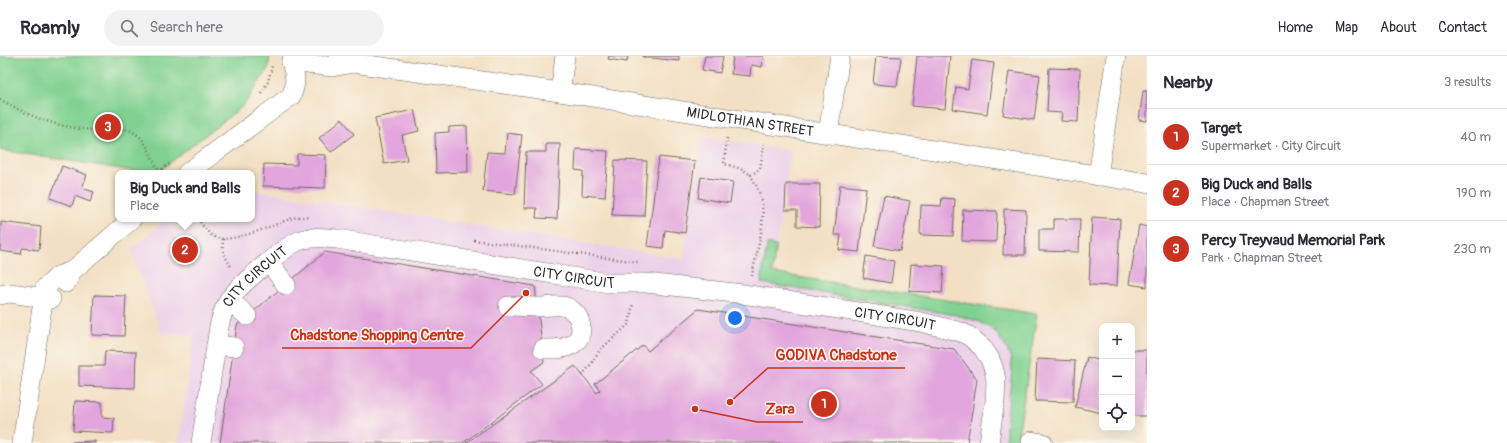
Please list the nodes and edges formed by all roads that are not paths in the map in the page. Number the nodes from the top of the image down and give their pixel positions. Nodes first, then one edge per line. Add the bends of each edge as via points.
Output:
1 (565, 56) edge
2 (840, 56) edge
3 (1116, 56) edge
4 (292, 59) edge
5 (346, 59) edge
6 (560, 92) junction
7 (828, 134) junction
8 (191, 170) edge
9 (1098, 176) junction
10 (1147, 183) edge
11 (129, 222) edge
12 (269, 262) junction
13 (286, 285) dead end
14 (0, 294) edge
15 (229, 299) junction
16 (0, 301) edge
17 (45, 302) junction
18 (508, 306) dead end
19 (247, 316) dead end
20 (543, 349) dead end
21 (22, 443) edge
22 (201, 443) edge
23 (990, 443) edge

1 - 6 street
2 - 7 street
3 - 9 street
4 - 5 street, MIDLOTHIAN STREET via 332,67
4 - 8 street via 283,76 273,109
5 - 6 street, MIDLOTHIAN STREET
6 - 7 street, MIDLOTHIAN STREET
7 - 9 street, MIDLOTHIAN STREET
9 - 10 street, MIDLOTHIAN STREET
11 - 17 street via 72,272 58,276 45,288
12 - 13 street
12 - 15 street, CITY CIRCUIT
12 - 23 street, CITY CIRCUIT via 292,243 320,237 491,271 609,283 646,283 743,294 951,329 969,336 982,347 994,370 995,401
14 - 17 street
15 - 19 street
15 - 22 street, CITY CIRCUIT via 220,320 225,346
16 - 17 street via 8,305
17 - 21 street
18 - 20 street via 560,305 575,312 581,330 577,340 567,347

